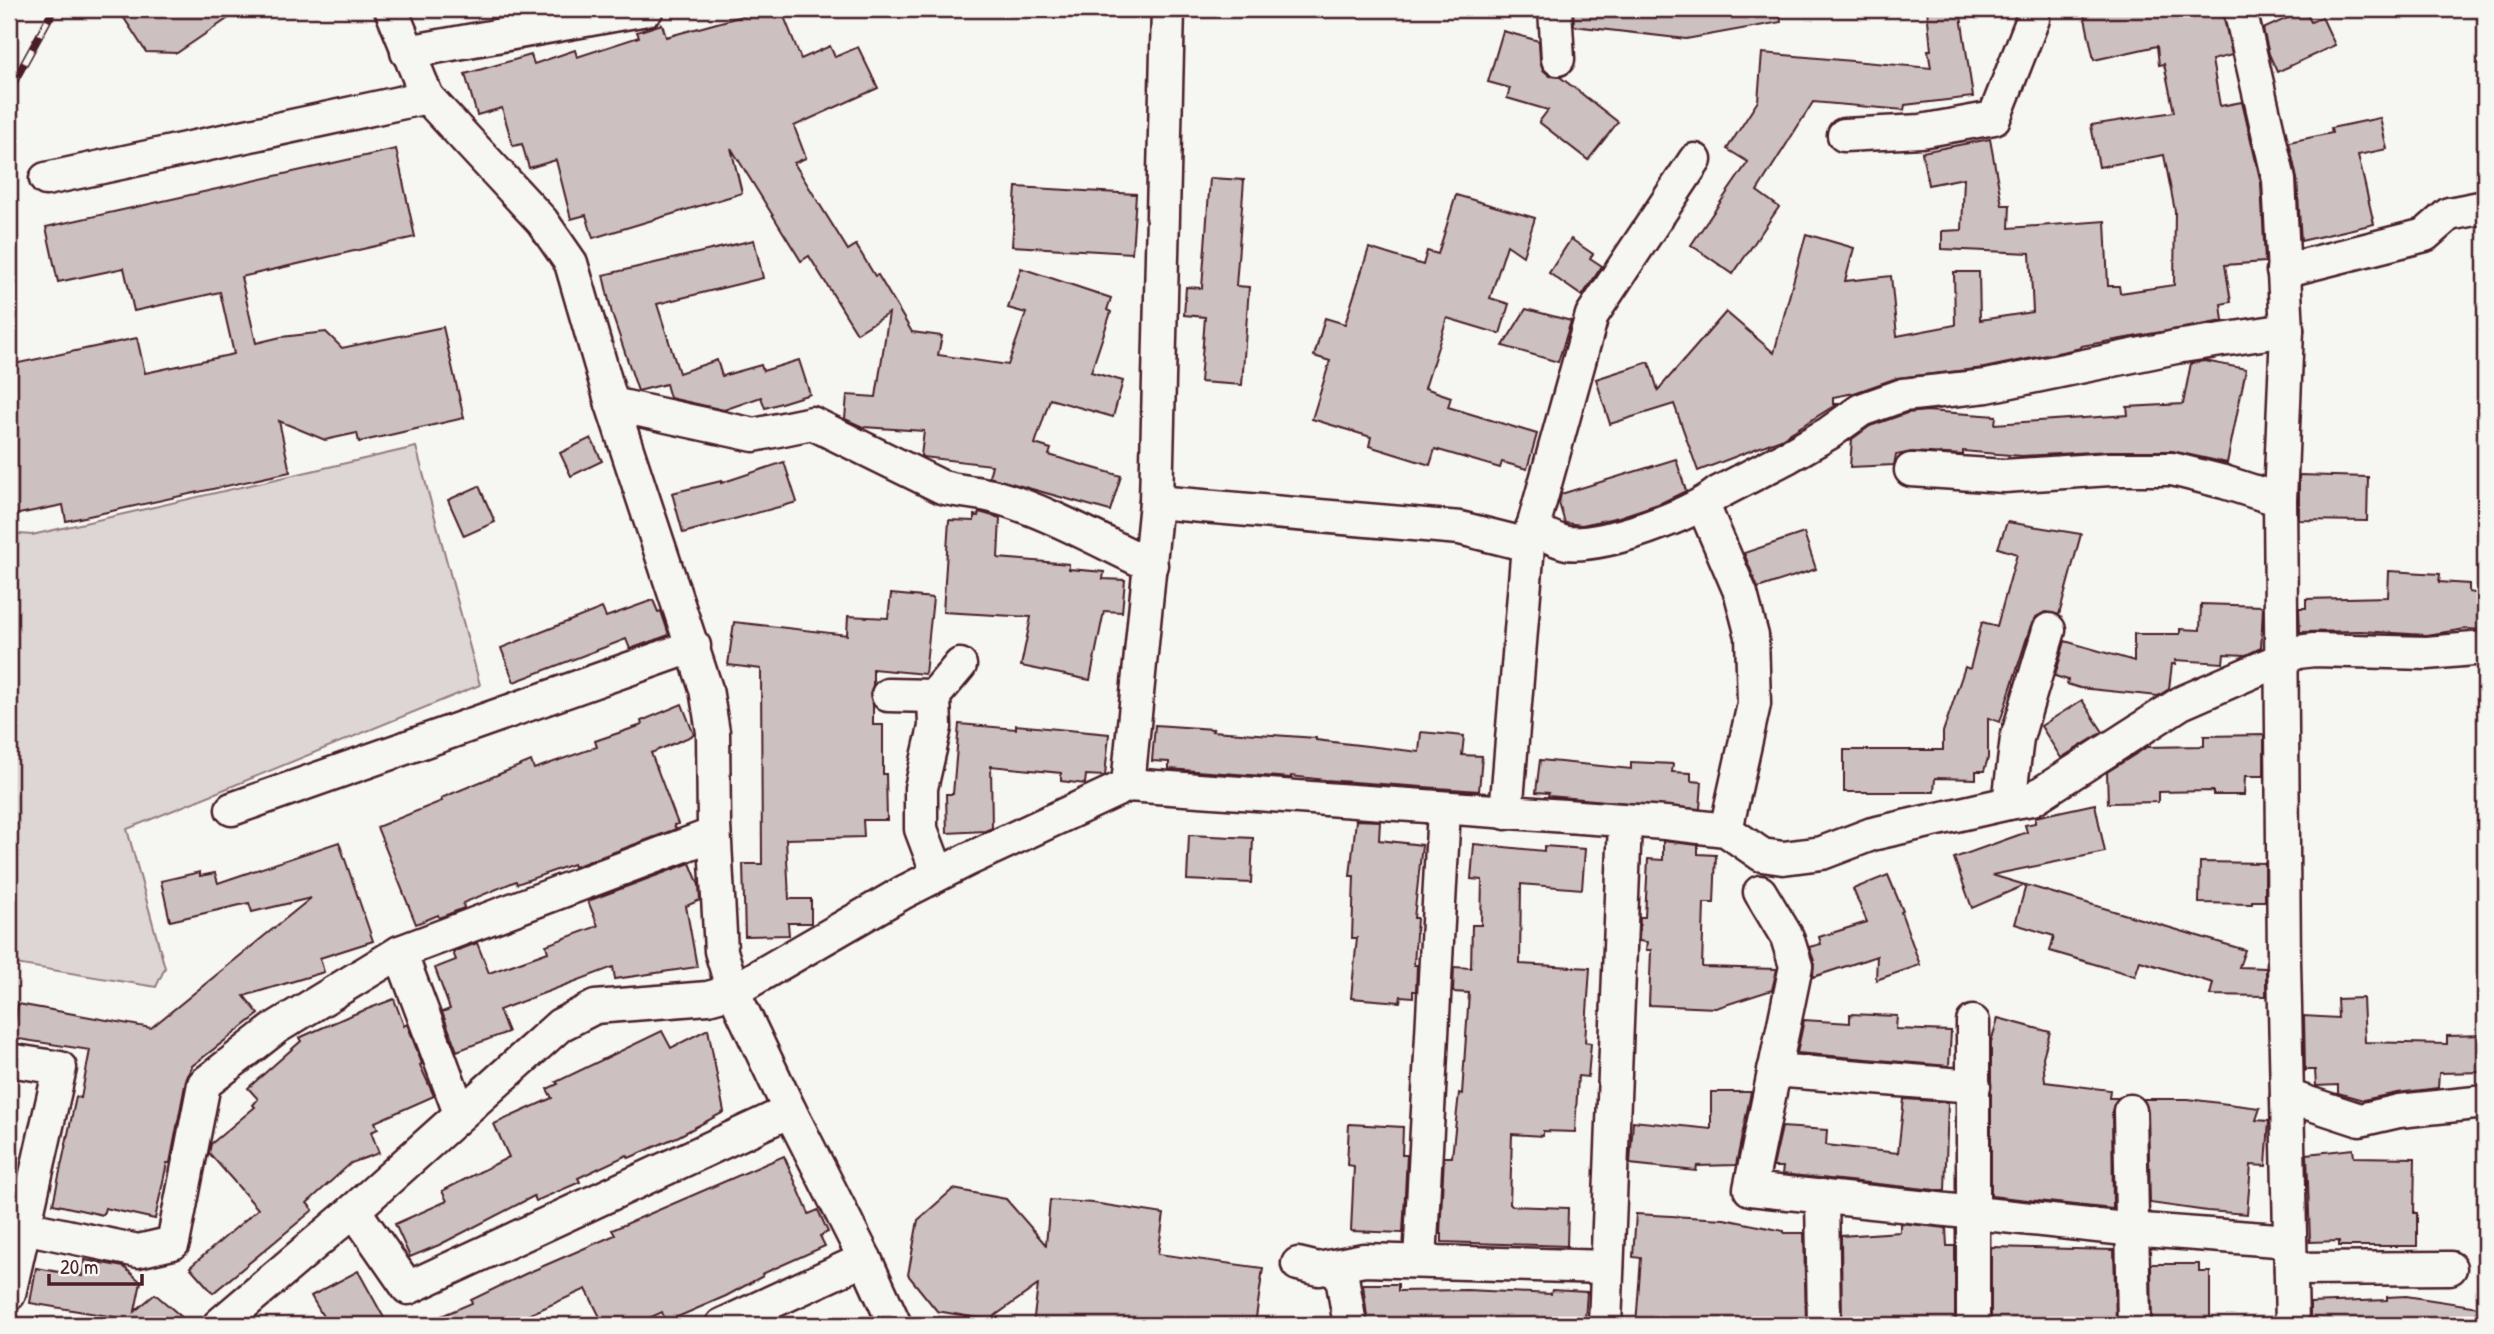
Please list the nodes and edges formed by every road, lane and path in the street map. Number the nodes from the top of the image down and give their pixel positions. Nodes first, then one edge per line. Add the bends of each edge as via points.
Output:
1 (391, 9) edge
2 (647, 9) edge
3 (1168, 9) edge
4 (1555, 9) edge
5 (2031, 9) edge
6 (2240, 9) edge
7 (407, 52) junction
8 (1558, 59) dead end
9 (427, 97) junction
10 (1844, 135) dead end
11 (1695, 160) dead end
12 (46, 179) dead end
13 (2485, 206) edge
14 (2283, 271) junction
15 (2287, 330) junction
16 (612, 404) junction
17 (1912, 470) dead end
18 (2280, 500) junction
19 (1156, 502) junction
20 (1703, 505) junction
21 (1530, 536) junction
22 (1151, 565) junction
23 (2049, 630) dead end
24 (694, 646) junction
25 (2485, 648) edge
26 (2283, 659) junction
27 (960, 665) dead end
28 (888, 695) dead end
29 (934, 696) junction
30 (1128, 785) junction
31 (2009, 803) junction
32 (232, 809) dead end
33 (1444, 809) junction
34 (1506, 813) junction
35 (1625, 821) junction
36 (1726, 830) junction
37 (714, 834) junction
38 (938, 874) junction
39 (1760, 892) dead end
40 (400, 951) junction
41 (733, 991) junction
42 (1973, 1022) dead end
43 (9, 1060) edge
44 (1774, 1070) junction
45 (1974, 1086) junction
46 (2287, 1096) junction
47 (2485, 1102) edge
48 (790, 1111) junction
49 (2130, 1111) dead end
50 (460, 1113) junction
51 (1822, 1196) junction
52 (354, 1210) junction
53 (1974, 1212) junction
54 (16, 1226) edge
55 (2134, 1229) junction
56 (2291, 1255) junction
57 (865, 1259) junction
58 (1420, 1261) junction
59 (1298, 1264) dead end
60 (1340, 1265) junction
61 (1607, 1267) junction
62 (2450, 1268) dead end
63 (9, 1294) edge
64 (222, 1324) edge
65 (722, 1325) edge
66 (895, 1325) edge
67 (1350, 1325) edge
68 (1605, 1325) edge
69 (1824, 1325) edge
70 (1973, 1325) edge
71 (2134, 1325) edge
72 (2292, 1325) edge

1 - 7 street
2 - 7 street
3 - 19 street
4 - 8 street
5 - 10 street via 2033,19 1994,118 1921,131
6 - 14 street via 2279,180
7 - 9 street
9 - 12 street
9 - 16 street via 542,221 570,263
11 - 21 street via 1592,315
13 - 14 street via 2449,214 2425,235
14 - 15 street
15 - 18 street
15 - 20 street via 2176,347 1987,386 1903,395 1861,410
16 - 22 street via 754,435 812,423 942,487 994,497 1038,513
16 - 24 street
17 - 18 street via 2004,476 2172,469
18 - 26 street
19 - 21 street
19 - 22 street
20 - 21 street via 1597,540 1566,543
20 - 36 street via 1741,594 1752,636 1754,704
21 - 34 street
22 - 30 street
23 - 31 street via 2017,738
24 - 32 street
24 - 37 street via 713,732
25 - 26 street via 2427,653 2314,650
26 - 31 street via 2181,703 2032,799
26 - 46 street
27 - 29 street
28 - 29 street
29 - 38 street via 935,727 921,788 921,829
30 - 33 street
30 - 38 street
31 - 36 street via 1871,834 1822,853 1783,858 1762,855
33 - 34 street
33 - 58 street
34 - 35 street
35 - 36 street
35 - 61 street
37 - 40 street
37 - 41 street via 722,951
38 - 41 street
39 - 44 street via 1787,937 1796,966
40 - 50 street
40 - 54 street via 276,1027 204,1084 173,1243 138,1251
41 - 48 street
41 - 50 street via 708,998 596,1007 560,1025
42 - 45 street
43 - 54 street via 60,1068
44 - 45 street
44 - 51 street via 1750,1189
45 - 53 street
46 - 47 street via 2360,1120
46 - 56 street
48 - 52 street via 408,1288
48 - 57 street
49 - 55 street
50 - 52 street
51 - 53 street
51 - 69 street
52 - 64 street
53 - 55 street
53 - 70 street
54 - 63 street
55 - 56 street
55 - 71 street
56 - 62 street
56 - 72 street
57 - 65 street
57 - 66 street
58 - 60 street via 1364,1260
58 - 61 street
59 - 60 street via 1319,1269
60 - 67 street
61 - 68 street

